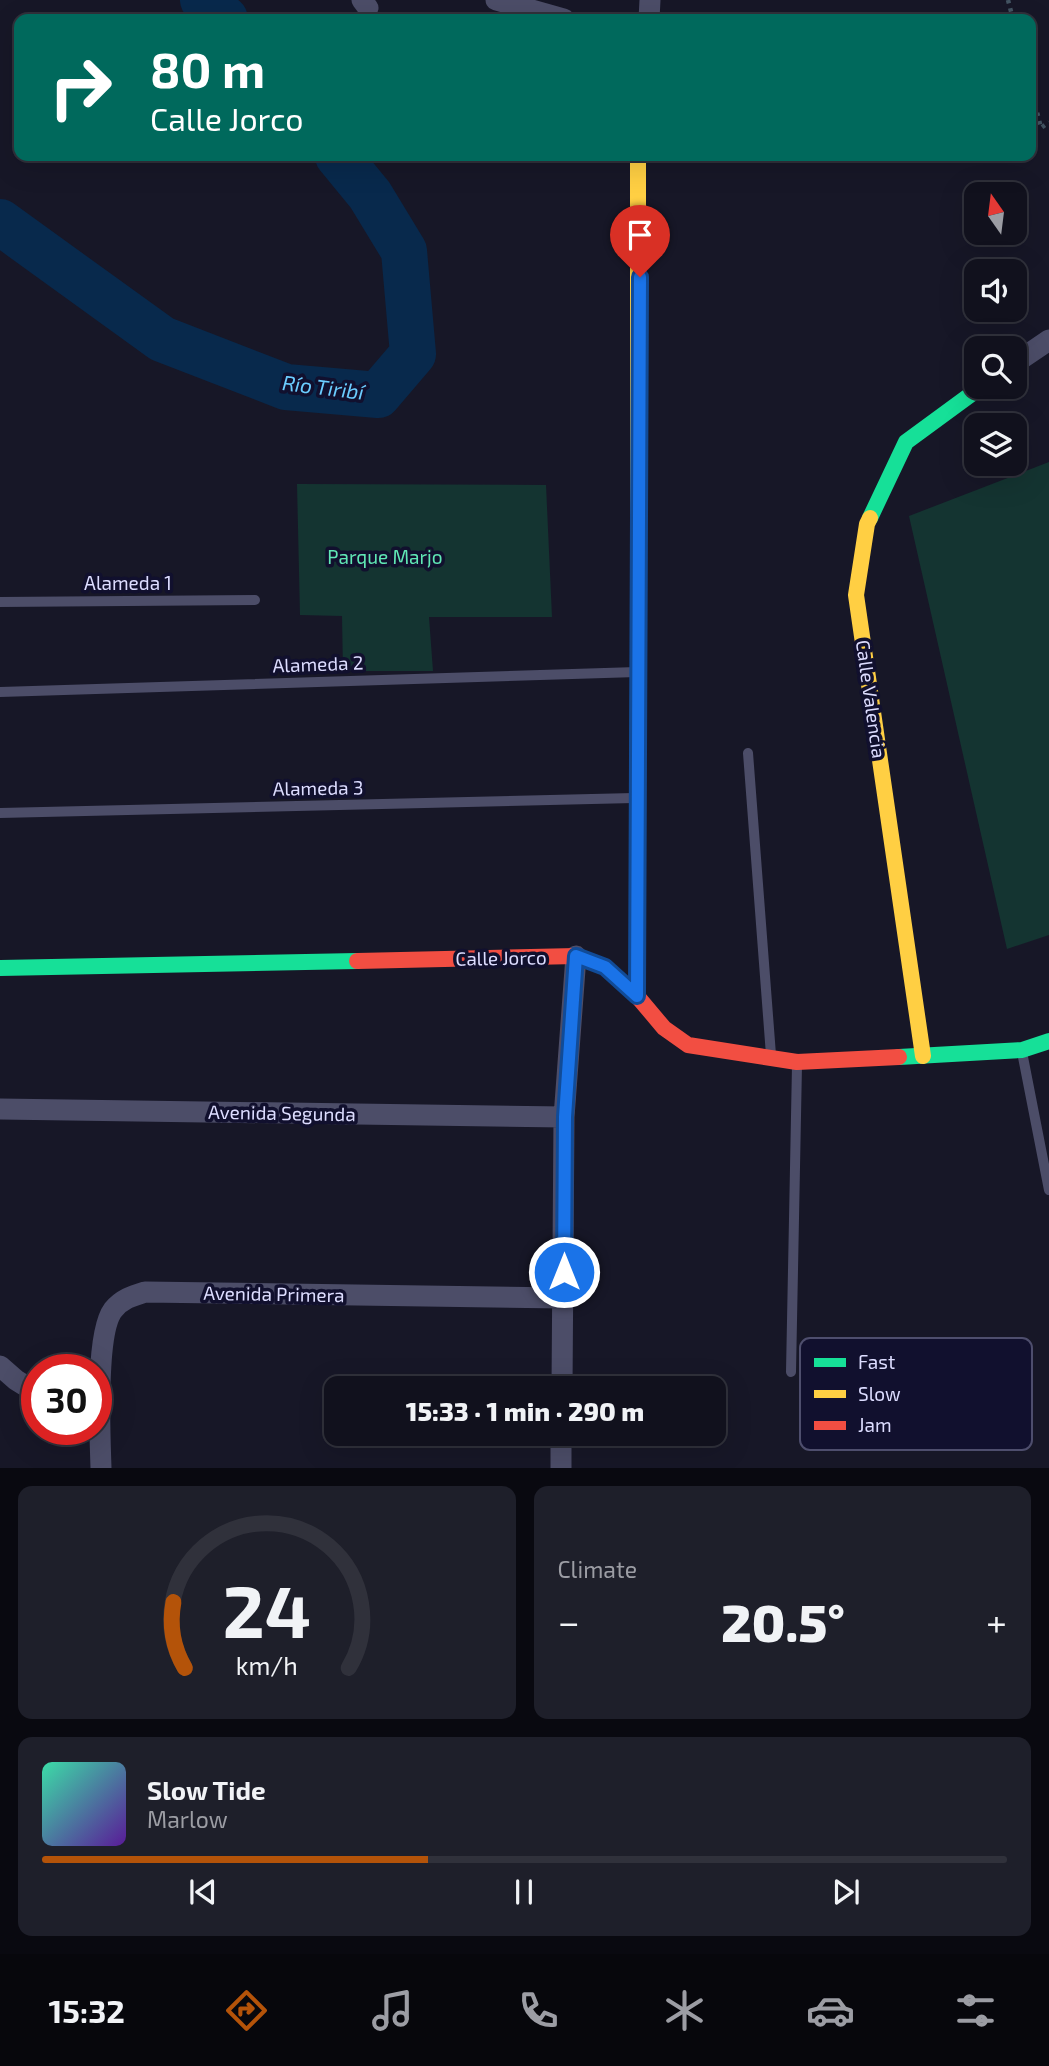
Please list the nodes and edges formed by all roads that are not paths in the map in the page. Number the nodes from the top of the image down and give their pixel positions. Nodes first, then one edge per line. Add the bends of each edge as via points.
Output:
1 (496, 0) edge
2 (546, 14) edge
3 (638, 161) edge
4 (1049, 340) edge
5 (1027, 355) edge
6 (965, 399) edge
7 (256, 600) dead end
8 (0, 602) edge
9 (636, 672) junction
10 (0, 692) edge
11 (748, 753) dead end
12 (636, 798) junction
13 (0, 813) edge
14 (576, 956) junction
15 (0, 968) edge
16 (637, 996) junction
17 (1049, 1041) edge
18 (1022, 1050) junction
19 (923, 1056) junction
20 (771, 1058) junction
21 (797, 1062) junction
22 (0, 1109) edge
23 (565, 1117) junction
24 (1049, 1190) edge
25 (564, 1298) junction
26 (102, 1354) edge
27 (0, 1366) edge
28 (791, 1372) dead end
29 (562, 1376) edge
30 (21, 1383) edge
31 (99, 1445) edge
32 (561, 1446) edge
33 (100, 1468) edge
34 (561, 1468) edge

1 - 2 street
3 - 9 street
4 - 5 street
6 - 19 street, Calle Valencia via 906,442 867,524 856,595
7 - 8 lane, Alameda 1
9 - 10 lane, Alameda 2
9 - 12 street
11 - 20 lane
12 - 13 lane, Alameda 3
12 - 16 street
14 - 15 street, Calle Jorco
14 - 16 street, Calle Jorco via 605,967
14 - 23 street
16 - 20 street, Calle Jorco via 664,1028 688,1045
17 - 18 street, Calle Jorco
18 - 19 street, Calle Jorco
18 - 24 lane
19 - 21 street, Calle Jorco
20 - 21 street, Calle Jorco
21 - 28 lane
22 - 23 street, Avenida Segunda
23 - 25 street
25 - 26 street, Avenida Primera via 145,1292 125,1298 111,1312
25 - 29 street
27 - 30 street
31 - 33 street
32 - 34 street

